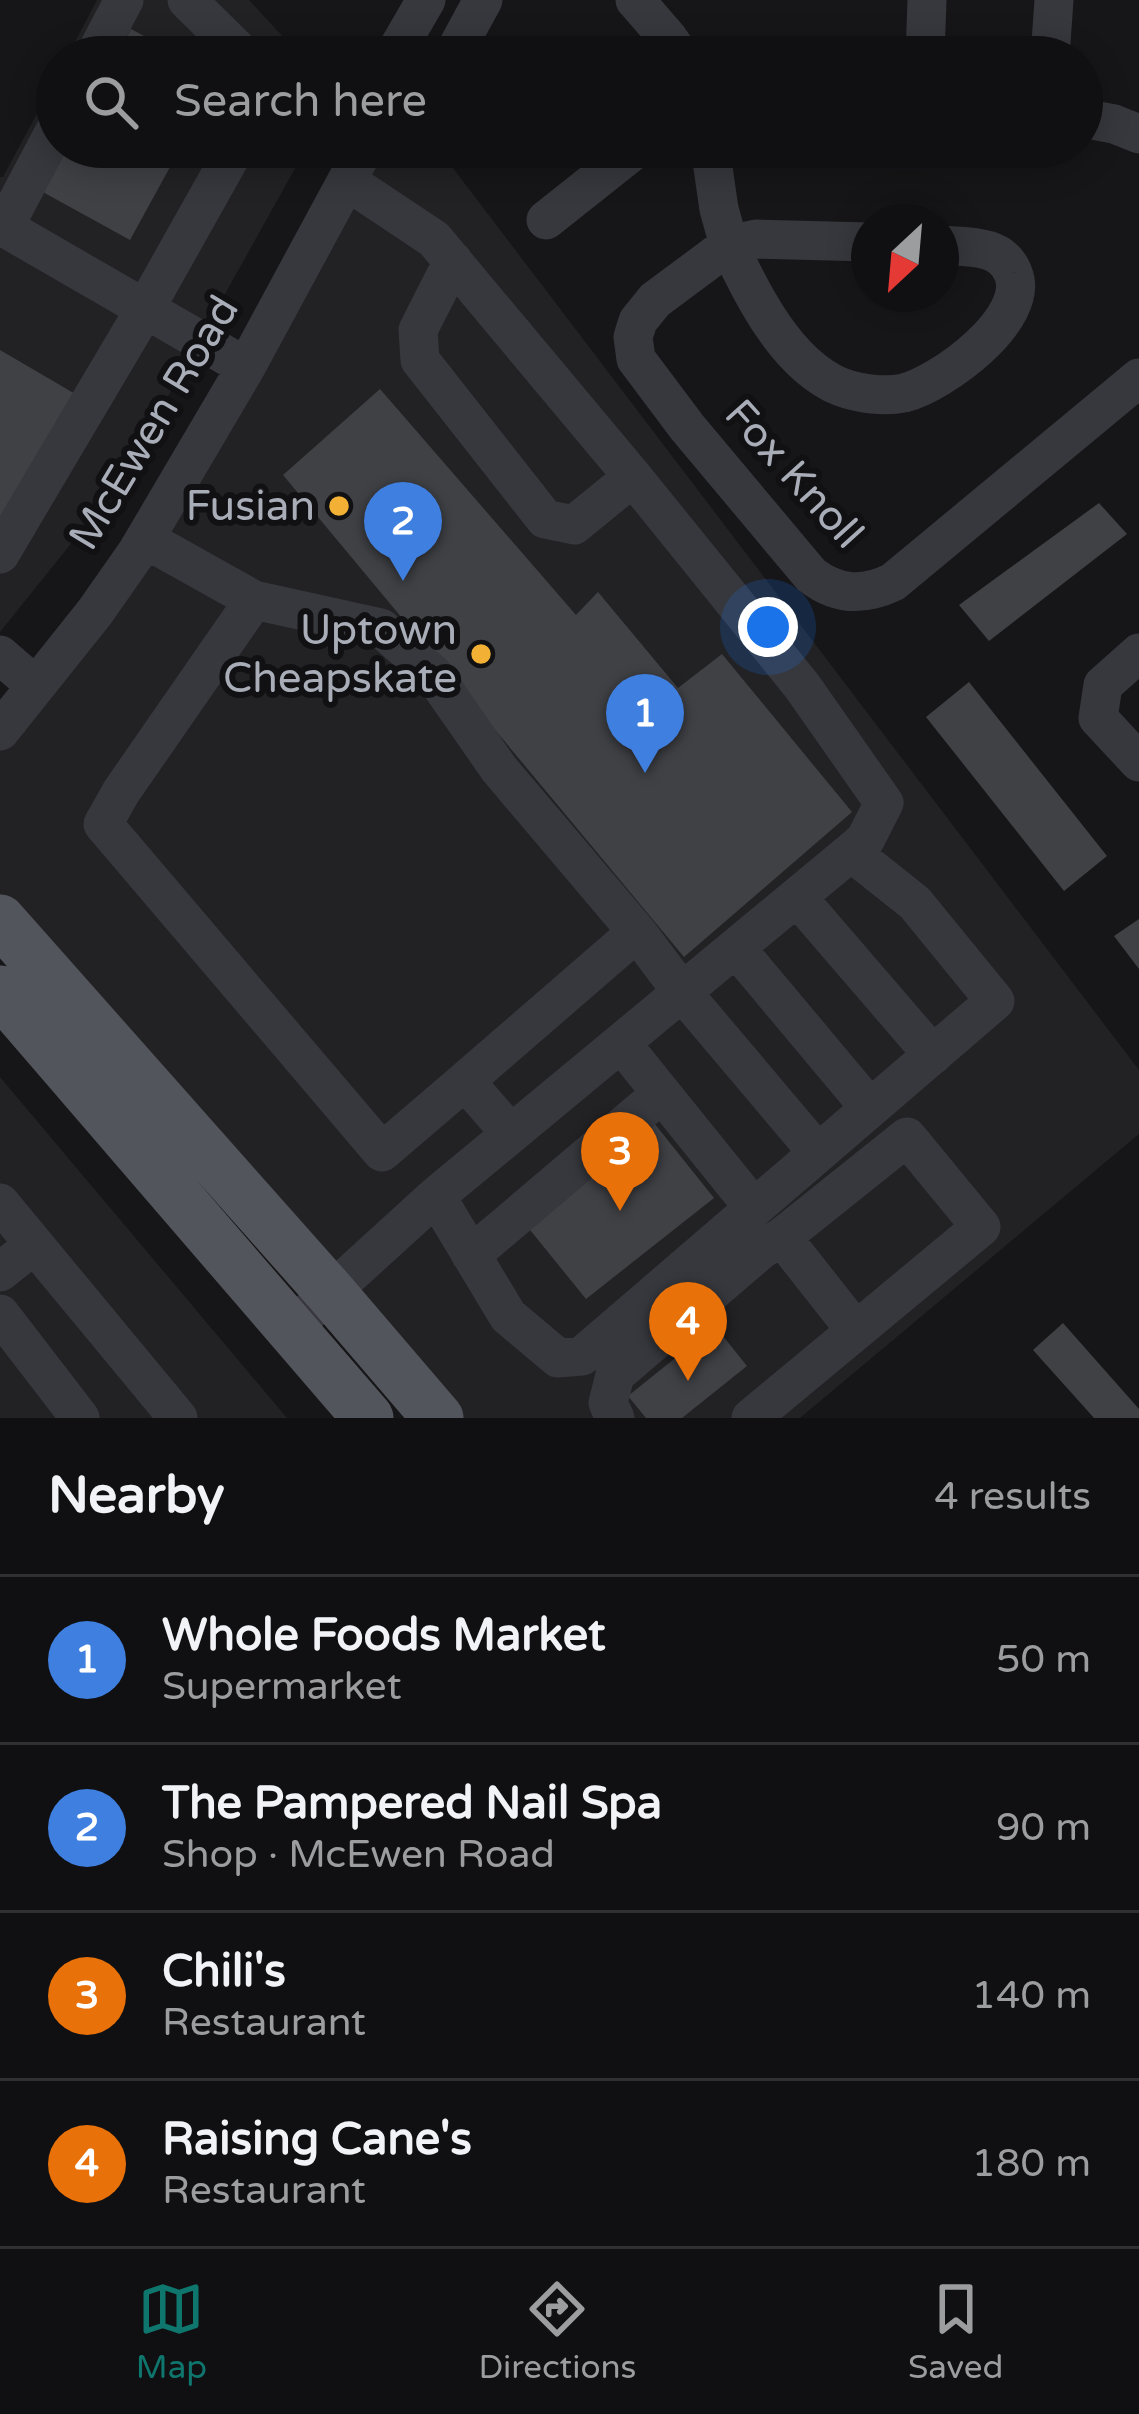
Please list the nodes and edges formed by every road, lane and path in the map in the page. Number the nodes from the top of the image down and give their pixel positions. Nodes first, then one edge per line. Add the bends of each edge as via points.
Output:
1 (124, 0) edge
2 (187, 0) edge
3 (426, 0) edge
4 (483, 0) edge
5 (635, 0) edge
6 (926, 0) edge
7 (1054, 0) edge
8 (105, 36) edge
9 (223, 36) edge
10 (405, 36) edge
11 (463, 36) edge
12 (664, 36) edge
13 (925, 36) edge
14 (1051, 36) edge
15 (1103, 122) edge
16 (1139, 134) edge
17 (36, 165) edge
18 (224, 168) edge
19 (354, 168) edge
20 (360, 168) edge
21 (612, 168) edge
22 (713, 168) edge
23 (546, 220) dead end
24 (2, 226) edge
25 (851, 241) edge
26 (730, 245) junction
27 (959, 247) edge
28 (452, 261) junction
29 (146, 309) junction
30 (247, 367) junction
31 (1139, 378) edge
32 (633, 477) junction
33 (145, 539) junction
34 (0, 554) edge
35 (254, 600) junction
36 (1139, 653) edge
37 (0, 655) edge
38 (36, 686) junction
39 (0, 731) edge
40 (1139, 762) edge
41 (851, 853) junction
42 (797, 897) junction
43 (0, 920) edge
44 (638, 932) junction
45 (736, 948) junction
46 (0, 992) edge
47 (682, 992) junction
48 (621, 1043) junction
49 (933, 1054) junction
50 (465, 1082) junction
51 (661, 1094) junction
52 (870, 1108) junction
53 (511, 1134) junction
54 (818, 1153) junction
55 (436, 1196) junction
56 (0, 1203) edge
57 (754, 1208) junction
58 (782, 1237) junction
59 (34, 1245) junction
60 (471, 1255) junction
61 (0, 1272) edge
62 (330, 1292) junction
63 (0, 1314) edge
64 (290, 1328) junction
65 (856, 1331) junction
66 (80, 1418) edge
67 (178, 1418) edge
68 (368, 1418) edge
69 (438, 1418) edge
70 (615, 1418) edge
71 (751, 1418) edge

1 - 8 street
2 - 9 street
3 - 10 street
4 - 11 street
5 - 12 street
6 - 13 street
7 - 14 street
15 - 16 street
17 - 24 street
18 - 29 street
19 - 30 street, McEwen Road
20 - 28 street
21 - 23 street
22 - 26 street, Fox Knoll
24 - 29 street
25 - 26 street via 756,238
26 - 27 street, Fox Knoll via 768,320 803,361 843,388 874,395 933,381 1005,317 1013,272 994,251
26 - 31 street, Fox Knoll via 655,300 638,321 636,358 811,575 838,591 893,582
28 - 32 street
28 - 32 street via 418,330 420,360 545,519 574,525
29 - 30 street
29 - 34 street
30 - 33 street, McEwen Road
32 - 41 street via 802,686 884,803
33 - 35 street
33 - 38 street, McEwen Road
35 - 44 street via 381,628 433,674 499,769
35 - 50 street via 104,824 382,1152
36 - 40 street via 1102,685 1098,718
37 - 38 street
38 - 39 street, McEwen Road
41 - 42 street
41 - 49 street via 915,903 994,1001
42 - 45 street
42 - 49 street
43 - 62 main road
44 - 47 street
44 - 50 street
45 - 47 street
45 - 52 street
46 - 64 main road
47 - 48 street
47 - 54 street
48 - 51 street
48 - 53 street
49 - 52 street
50 - 53 street
51 - 57 street
51 - 60 street
52 - 54 street
53 - 55 street
54 - 57 street
55 - 60 street
55 - 62 street
56 - 59 street
57 - 60 street via 582,1356 558,1358 508,1316
58 - 65 street
58 - 65 street via 907,1137 982,1227
58 - 70 street via 615,1375 608,1403
59 - 61 street
59 - 67 street
62 - 64 street
62 - 69 main road
63 - 66 street
64 - 68 main road
65 - 71 street

